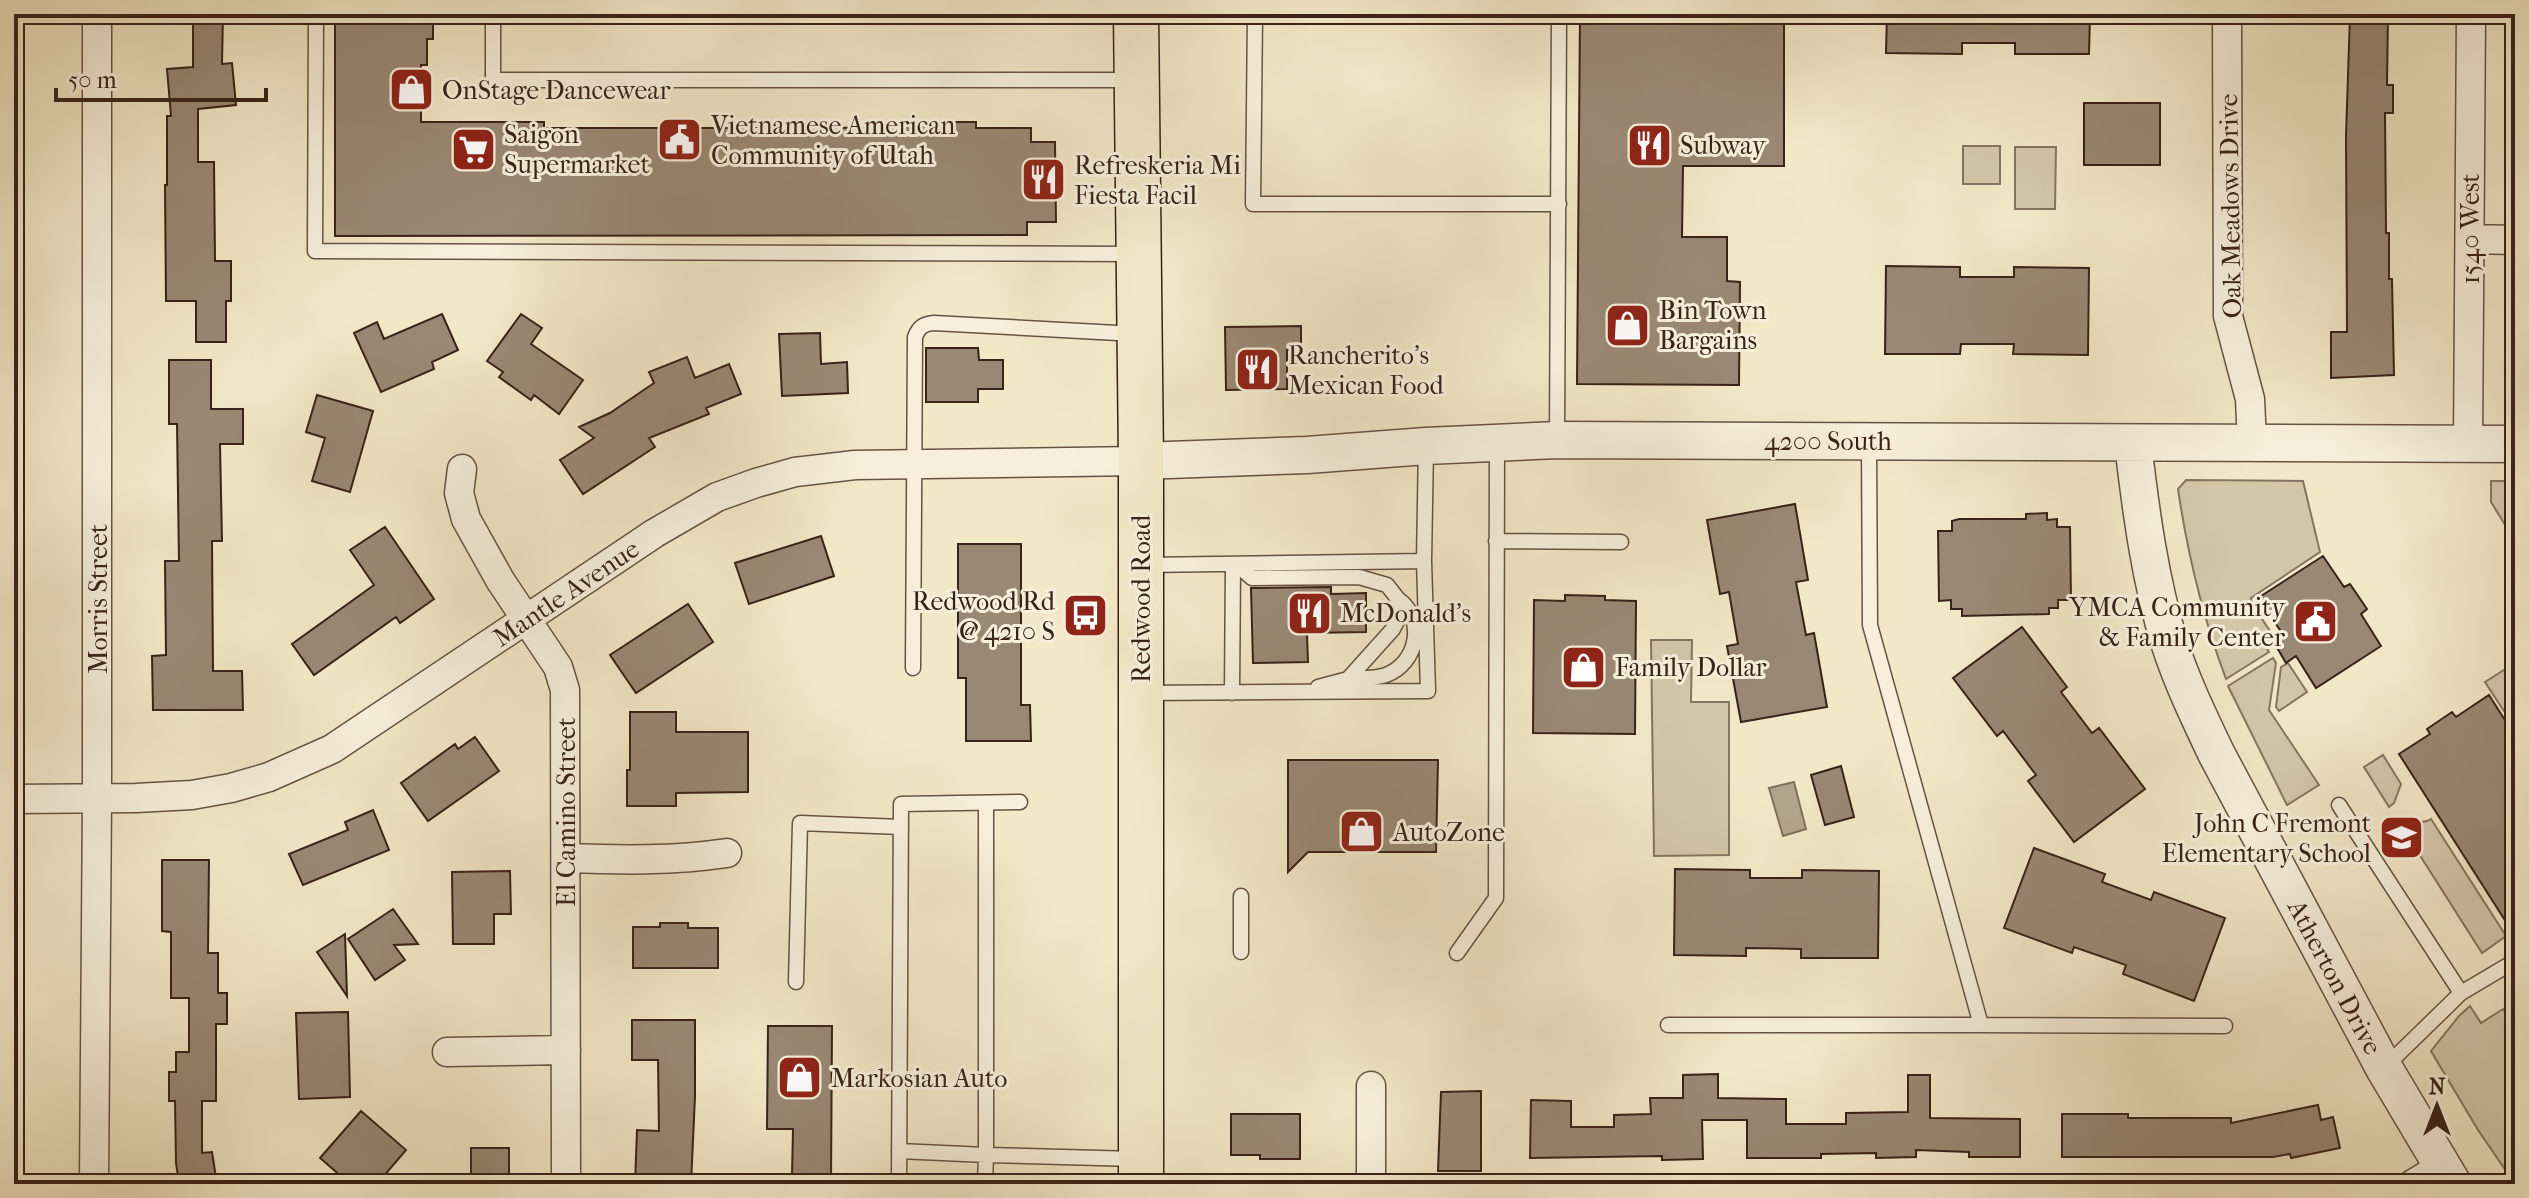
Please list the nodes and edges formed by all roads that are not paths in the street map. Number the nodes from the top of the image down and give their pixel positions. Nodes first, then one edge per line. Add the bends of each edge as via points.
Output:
1 (97, 14) edge
2 (316, 14) edge
3 (493, 14) edge
4 (1136, 14) edge
5 (1255, 14) edge
6 (1559, 14) edge
7 (2227, 14) edge
8 (2471, 14) edge
9 (1137, 80) junction
10 (1559, 204) junction
11 (2470, 239) junction
12 (2515, 240) edge
13 (1139, 254) junction
14 (1140, 334) junction
15 (1557, 440) junction
16 (1497, 442) junction
17 (1869, 442) junction
18 (2252, 443) junction
19 (2133, 444) junction
20 (2468, 444) junction
21 (2515, 444) edge
22 (1426, 446) junction
23 (1141, 461) junction
24 (915, 464) junction
25 (462, 469) dead end
26 (1496, 541) junction
27 (1621, 542) dead end
28 (1424, 561) junction
29 (1235, 564) junction
30 (1141, 565) junction
31 (1398, 599) junction
32 (528, 620) junction
33 (913, 668) dead end
34 (1348, 679) junction
35 (1298, 692) junction
36 (1141, 693) junction
37 (1232, 693) junction
38 (97, 798) junction
39 (14, 799) edge
40 (1020, 802) dead end
41 (986, 803) junction
42 (2339, 805) dead end
43 (901, 827) junction
44 (727, 853) dead end
45 (566, 858) junction
46 (1241, 896) dead end
47 (1241, 952) dead end
48 (1457, 953) dead end
49 (2515, 961) edge
50 (796, 982) dead end
51 (2461, 993) junction
52 (1668, 1025) dead end
53 (1981, 1025) junction
54 (2225, 1026) dead end
55 (566, 1050) junction
56 (447, 1052) dead end
57 (2384, 1068) junction
58 (1371, 1086) dead end
59 (899, 1151) junction
60 (986, 1155) junction
61 (1141, 1172) edge
62 (2436, 1178) edge
63 (94, 1184) edge
64 (566, 1184) edge
65 (899, 1184) edge
66 (985, 1184) edge
67 (1371, 1184) edge

1 - 38 street, Morris Street
2 - 13 lane via 315,251
3 - 9 lane via 493,80
4 - 9 main road, Redwood Road
5 - 10 lane via 1253,204
6 - 10 lane
7 - 18 street, Oak Meadows Drive via 2228,316 2250,399
8 - 11 street, 1540 West
9 - 13 main road, Redwood Road
10 - 15 lane
11 - 12 street
11 - 20 street, 1540 West
13 - 14 main road, Redwood Road
14 - 23 main road, Redwood Road
14 - 24 lane via 926,324 915,337
15 - 16 street, 4200 South
15 - 17 street, 4200 South
16 - 22 street, 4200 South
16 - 26 lane
17 - 19 street, 4200 South
17 - 53 lane via 1870,625
18 - 19 street, 4200 South
18 - 20 street, 4200 South
19 - 57 street, Atherton Drive via 2156,587 2184,682 2216,753
20 - 21 street, 4200 South
22 - 23 street, 4200 South
22 - 28 lane
23 - 24 street, Mantle Avenue
23 - 30 main road, Redwood Road
24 - 32 street, Mantle Avenue via 795,472 717,497
24 - 33 lane
25 - 32 street, El Camino Street via 459,493 466,519
26 - 27 lane
26 - 48 lane via 1496,898
28 - 29 lane
28 - 35 lane via 1428,691
29 - 30 lane
29 - 31 lane via 1252,578 1359,577 1387,585
29 - 37 lane
30 - 36 main road, Redwood Road
31 - 34 lane via 1400,615 1393,629
31 - 34 lane via 1412,617 1416,638 1409,656 1386,675
32 - 38 street, Mantle Avenue via 332,749 269,777 192,795
32 - 45 street, El Camino Street via 558,667 565,690
34 - 35 lane
35 - 37 lane
36 - 37 lane
36 - 61 main road, Redwood Road
38 - 39 street, Mantle Avenue
38 - 63 street, Morris Street
40 - 41 lane
41 - 43 lane via 901,804
41 - 60 lane
42 - 51 lane
43 - 50 lane via 800,823
43 - 59 lane
44 - 45 street via 685,859
45 - 55 street, El Camino Street
46 - 47 lane
49 - 51 lane
51 - 57 lane
52 - 53 lane
53 - 54 lane
55 - 56 street
55 - 64 street, El Camino Street
57 - 62 street, Atherton Drive
58 - 67 street
59 - 60 lane
59 - 65 lane
60 - 61 lane
60 - 66 lane

